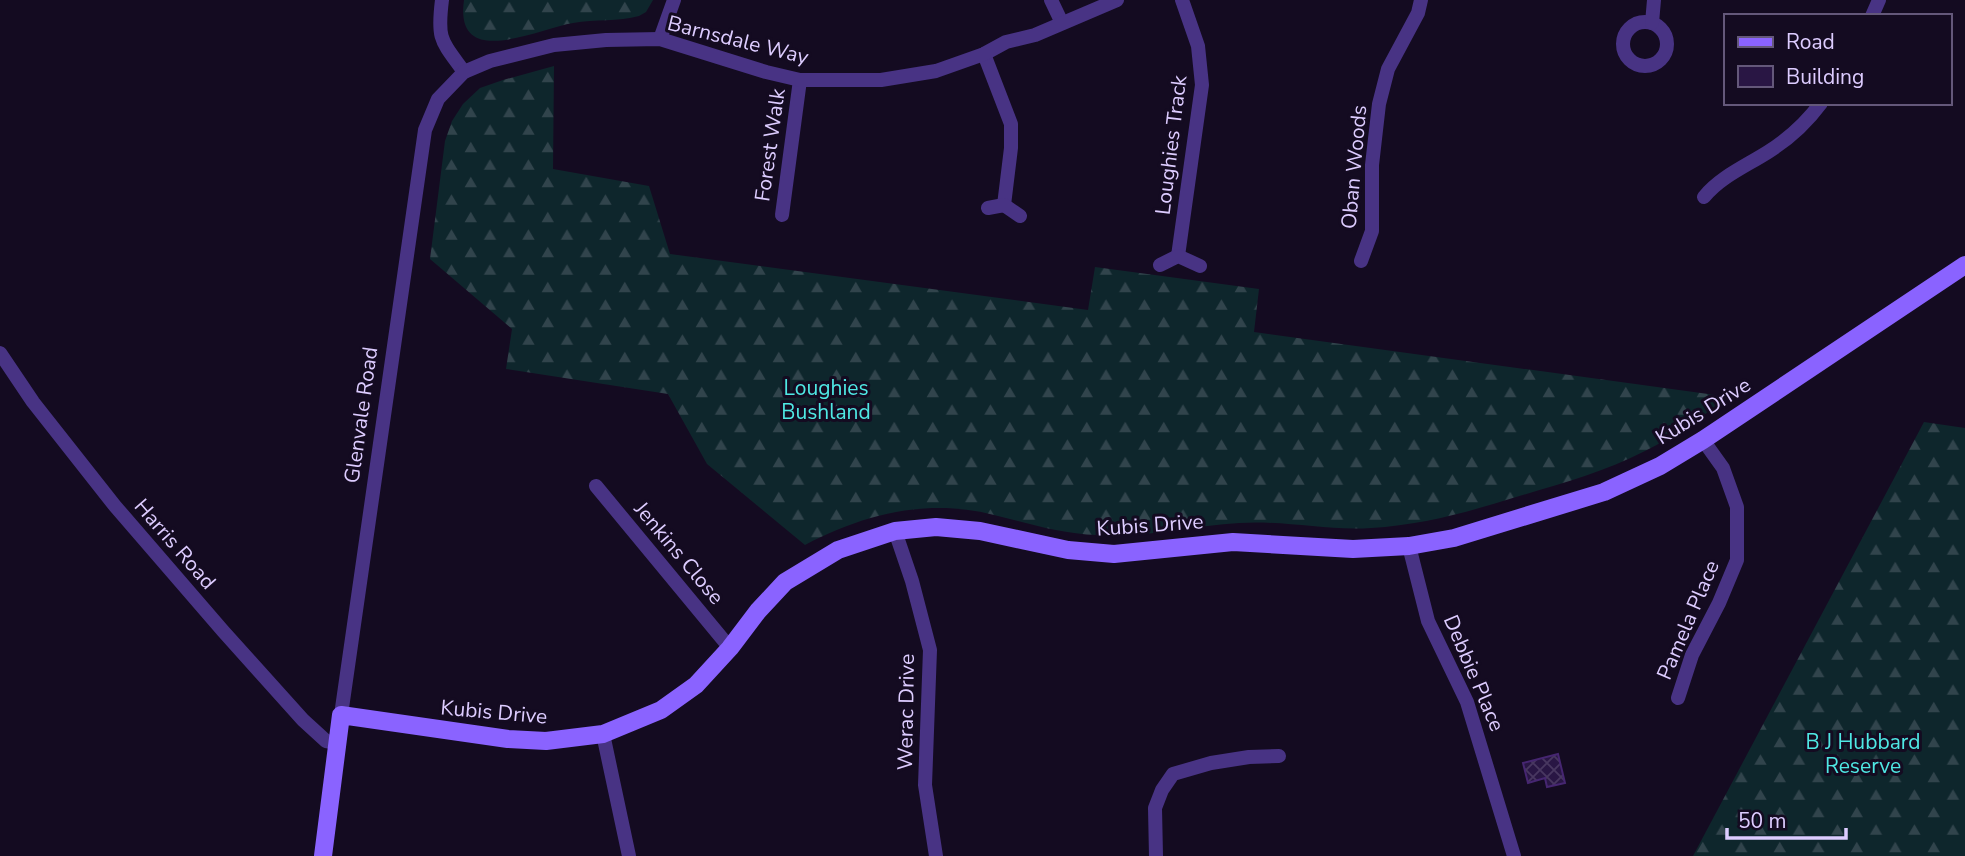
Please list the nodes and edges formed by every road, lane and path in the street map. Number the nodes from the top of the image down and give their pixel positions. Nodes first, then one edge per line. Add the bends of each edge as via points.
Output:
1 (442, 0) edge
2 (674, 0) edge
3 (1051, 0) edge
4 (1117, 0) edge
5 (1182, 0) edge
6 (1421, 0) edge
7 (1654, 0) edge
8 (1062, 23) junction
9 (1652, 23) dead end
10 (660, 39) junction
11 (984, 54) junction
12 (464, 72) junction
13 (800, 80) junction
14 (1820, 105) edge
15 (1704, 197) dead end
16 (1004, 205) junction
17 (988, 208) dead end
18 (1020, 216) dead end
19 (782, 220) dead end
20 (1178, 256) junction
21 (1361, 261) dead end
22 (1160, 265) dead end
23 (1965, 265) edge
24 (1200, 266) dead end
25 (2, 361) edge
26 (1703, 440) junction
27 (596, 486) dead end
28 (895, 531) junction
29 (1409, 546) junction
30 (730, 648) junction
31 (1678, 698) dead end
32 (341, 715) junction
33 (603, 734) junction
34 (337, 743) junction
35 (1279, 755) dead end
36 (323, 856) edge
37 (629, 856) edge
38 (936, 856) edge
39 (1156, 856) edge
40 (1514, 856) edge

1 - 12 street via 441,40
2 - 10 street
3 - 8 street
4 - 8 street, Barnsdale Way
5 - 20 street, Loughies Track via 1198,46 1202,85
6 - 21 street, Oban Woods via 1388,69 1379,103 1372,165 1372,231
7 - 9 street
8 - 11 street, Barnsdale Way
10 - 12 street, Barnsdale Way via 554,45
10 - 13 street, Barnsdale Way
11 - 13 street, Barnsdale Way via 936,71 881,80
11 - 16 street via 1011,124
12 - 32 street, Glenvale Road via 438,99 425,130
13 - 19 street, Forest Walk
14 - 15 street via 1771,150 1713,186
16 - 17 street
16 - 18 street
20 - 22 street
20 - 24 street
23 - 26 street, Kubis Drive
25 - 34 street, Harris Road via 115,506 223,631 311,727 326,741
26 - 29 street, Kubis Drive via 1604,492 1454,538
26 - 31 street, Pamela Place via 1723,468 1737,507 1737,560 1692,655
27 - 30 street, Jenkins Close
28 - 29 street, Kubis Drive via 936,527 980,531 1068,550 1114,554 1233,542
28 - 30 street, Kubis Drive via 838,550 785,582
28 - 38 street, Werac Drive via 930,650 925,785
29 - 40 street, Debbie Place via 1428,621 1467,702
30 - 33 street, Kubis Drive via 696,685 661,710
32 - 33 street, Kubis Drive via 508,739 547,741
32 - 34 street, Glenvale Road
33 - 37 street
34 - 36 street, Glenvale Road
35 - 39 street via 1224,761 1173,774 1155,808

